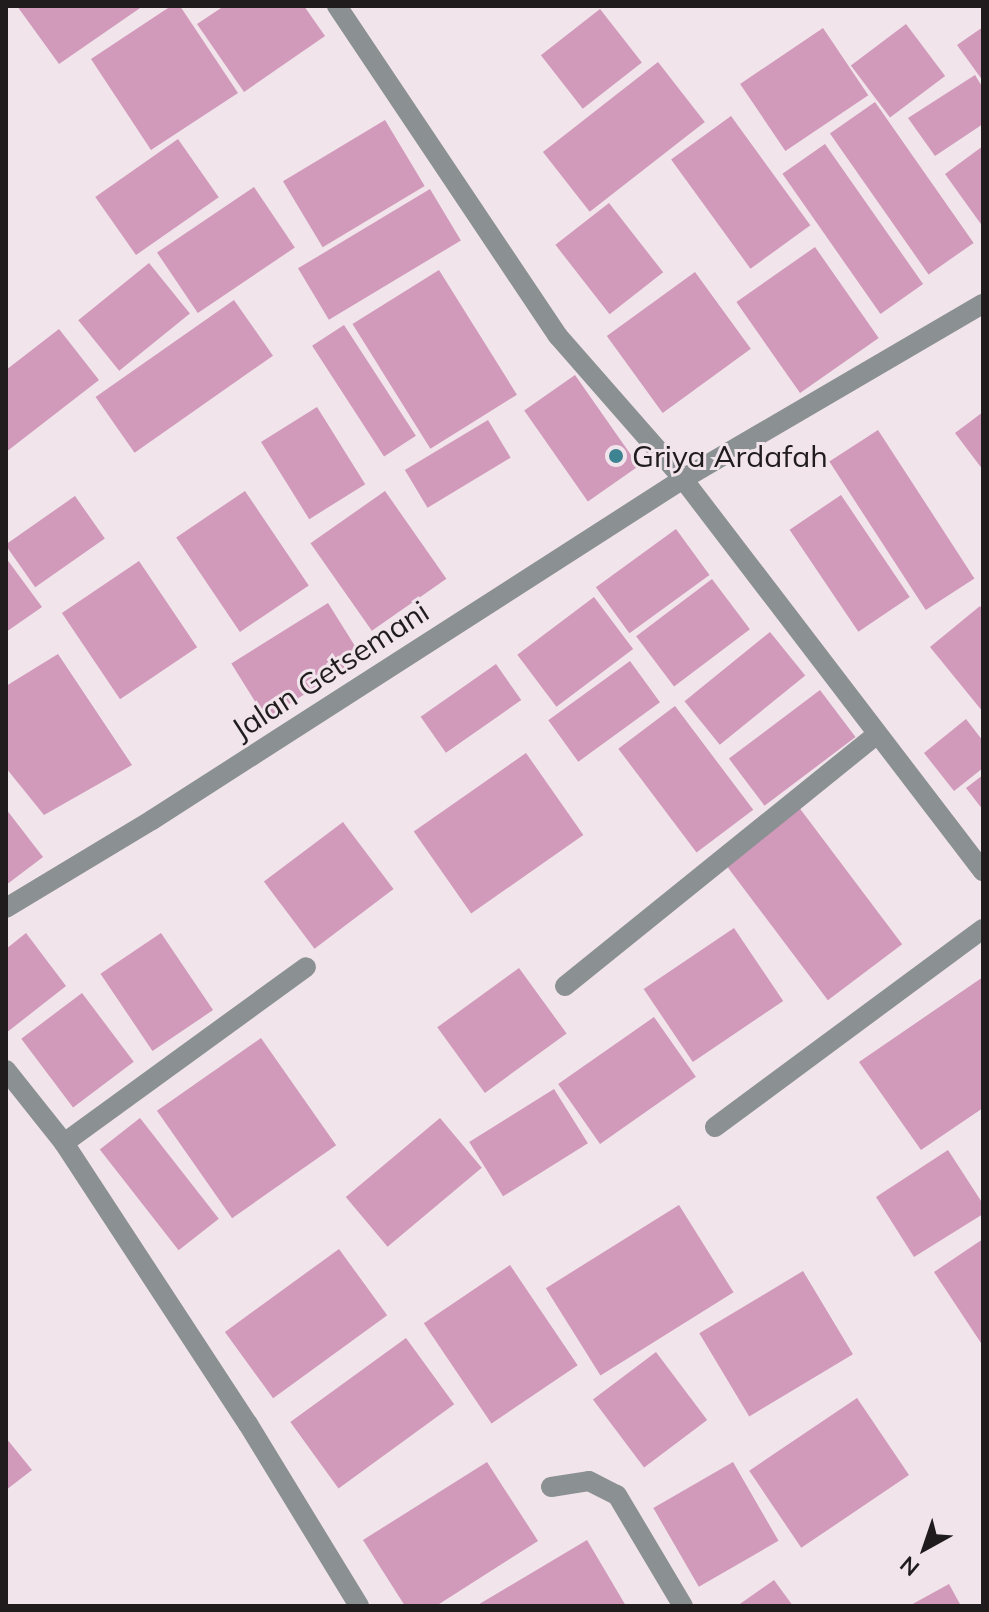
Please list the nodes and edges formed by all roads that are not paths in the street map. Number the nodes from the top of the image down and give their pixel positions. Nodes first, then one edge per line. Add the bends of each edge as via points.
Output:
1 (337, 6) edge
2 (983, 304) edge
3 (683, 479) junction
4 (877, 734) junction
5 (983, 872) edge
6 (6, 908) edge
7 (983, 929) edge
8 (306, 967) dead end
9 (565, 986) dead end
10 (6, 1070) edge
11 (715, 1127) dead end
12 (64, 1143) junction
13 (551, 1487) dead end
14 (359, 1606) edge
15 (683, 1606) edge

1 - 3 street via 558,336
2 - 3 street, Jalan Getsemani
3 - 4 street
3 - 6 street, Jalan Getsemani
4 - 5 street
4 - 9 street
7 - 11 street
8 - 12 street
10 - 12 street
12 - 14 street via 248,1424
13 - 15 street via 589,1481 617,1495

